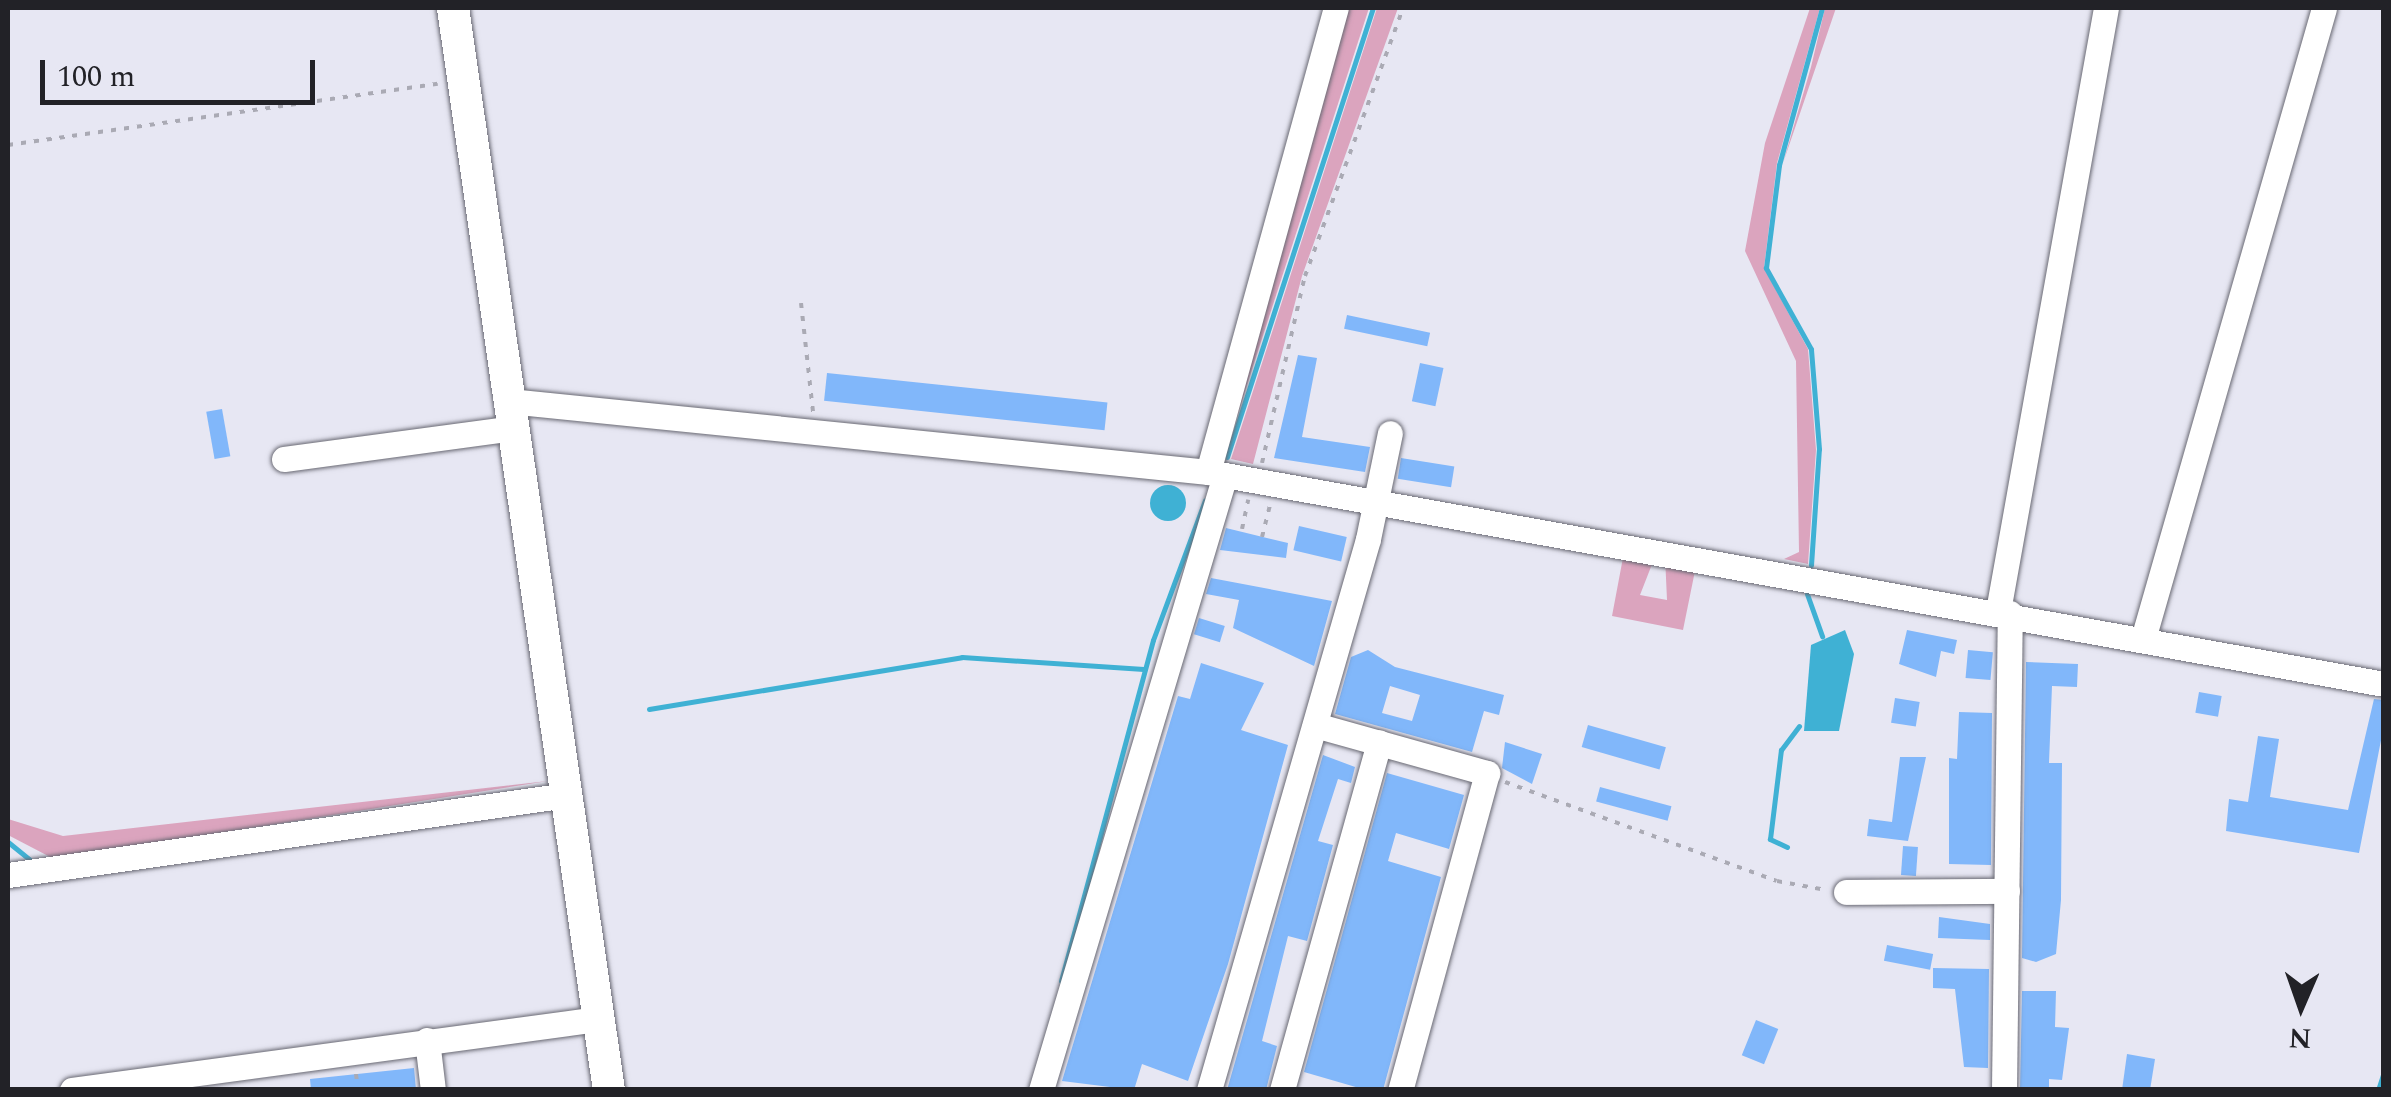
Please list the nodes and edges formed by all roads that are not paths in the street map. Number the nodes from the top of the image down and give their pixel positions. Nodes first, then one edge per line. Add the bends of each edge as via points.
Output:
1 (453, 8) edge
2 (1336, 8) edge
3 (2106, 8) edge
4 (2324, 8) edge
5 (511, 414) junction
6 (1390, 434) dead end
7 (284, 459) dead end
8 (1216, 474) junction
9 (1378, 499) junction
10 (2004, 612) junction
11 (2143, 639) junction
12 (2384, 684) edge
13 (1314, 726) junction
14 (1379, 742) junction
15 (566, 795) junction
16 (8, 875) edge
17 (2007, 891) junction
18 (1846, 892) road end
19 (598, 1018) junction
20 (426, 1040) junction
21 (218, 1080) edge
22 (72, 1090) edge
23 (433, 1090) edge
24 (609, 1090) edge
25 (1042, 1090) edge
26 (1209, 1090) edge
27 (1282, 1090) edge
28 (1400, 1090) edge
29 (2004, 1090) edge

1 - 5 main road
2 - 8 street
3 - 10 street
4 - 11 street
5 - 7 street
5 - 8 street via 814,426
5 - 15 main road
6 - 9 street
8 - 9 street
8 - 25 street
9 - 10 street
9 - 13 street
10 - 11 street
10 - 17 street
11 - 12 street
13 - 14 street
13 - 26 street
14 - 27 street
14 - 28 street via 1487,773
15 - 16 street
15 - 19 main road
17 - 18 street
17 - 29 street
19 - 20 street
19 - 24 main road
20 - 21 street
20 - 23 street
21 - 22 street

